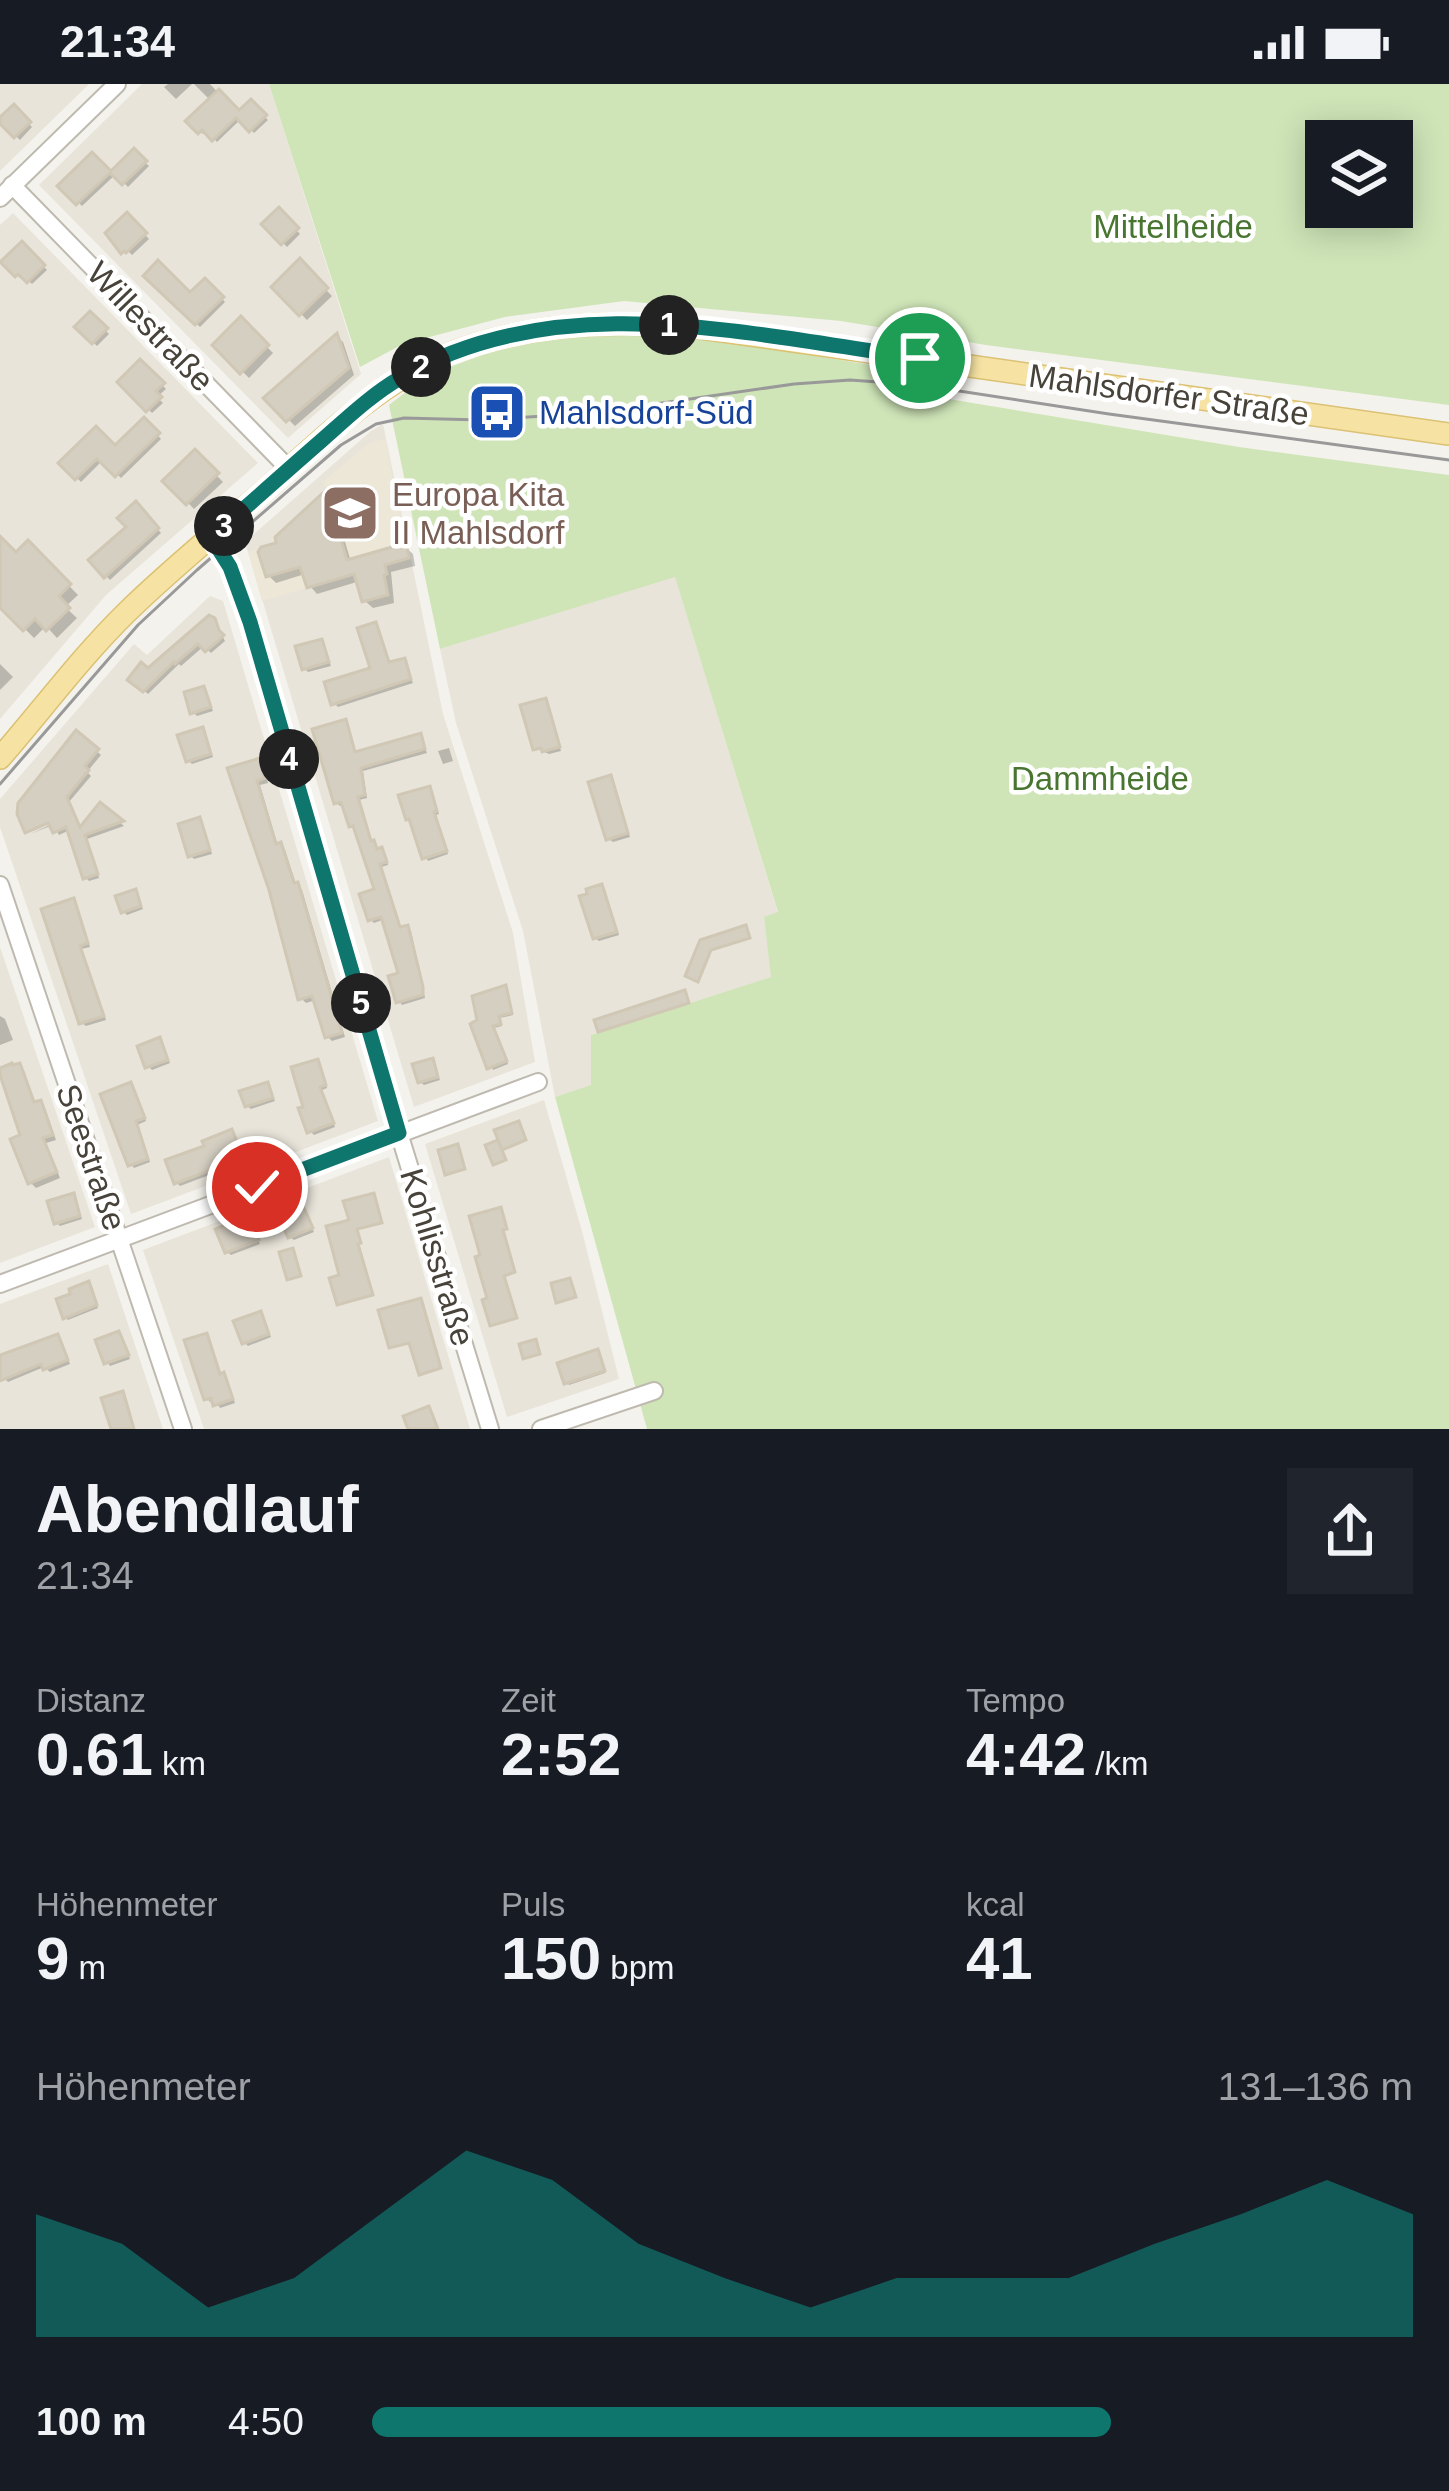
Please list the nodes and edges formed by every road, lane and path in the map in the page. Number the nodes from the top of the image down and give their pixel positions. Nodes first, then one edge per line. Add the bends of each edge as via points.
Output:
1 (117, 84) edge
2 (6, 192) edge
3 (1449, 434) edge
4 (289, 469) junction
5 (211, 537) junction
6 (0, 758) edge
7 (0, 885) edge
8 (538, 1082) dead end
9 (399, 1133) junction
10 (119, 1239) junction
11 (0, 1285) edge
12 (654, 1391) dead end
13 (183, 1429) edge
14 (490, 1429) edge
15 (541, 1429) edge

1 - 2 street
2 - 4 street, Willestraße
3 - 4 main road, Mahlsdorfer Straße via 635,323 551,328 463,349 397,380
4 - 5 main road, Mahlsdorfer Straße
5 - 6 main road, Mahlsdorfer Straße via 124,615
5 - 9 street, Kohlisstraße via 250,622
7 - 10 street, Seestraße
8 - 9 street
9 - 10 street
9 - 14 street, Kohlisstraße
10 - 11 street
10 - 13 street, Seestraße
12 - 15 street

